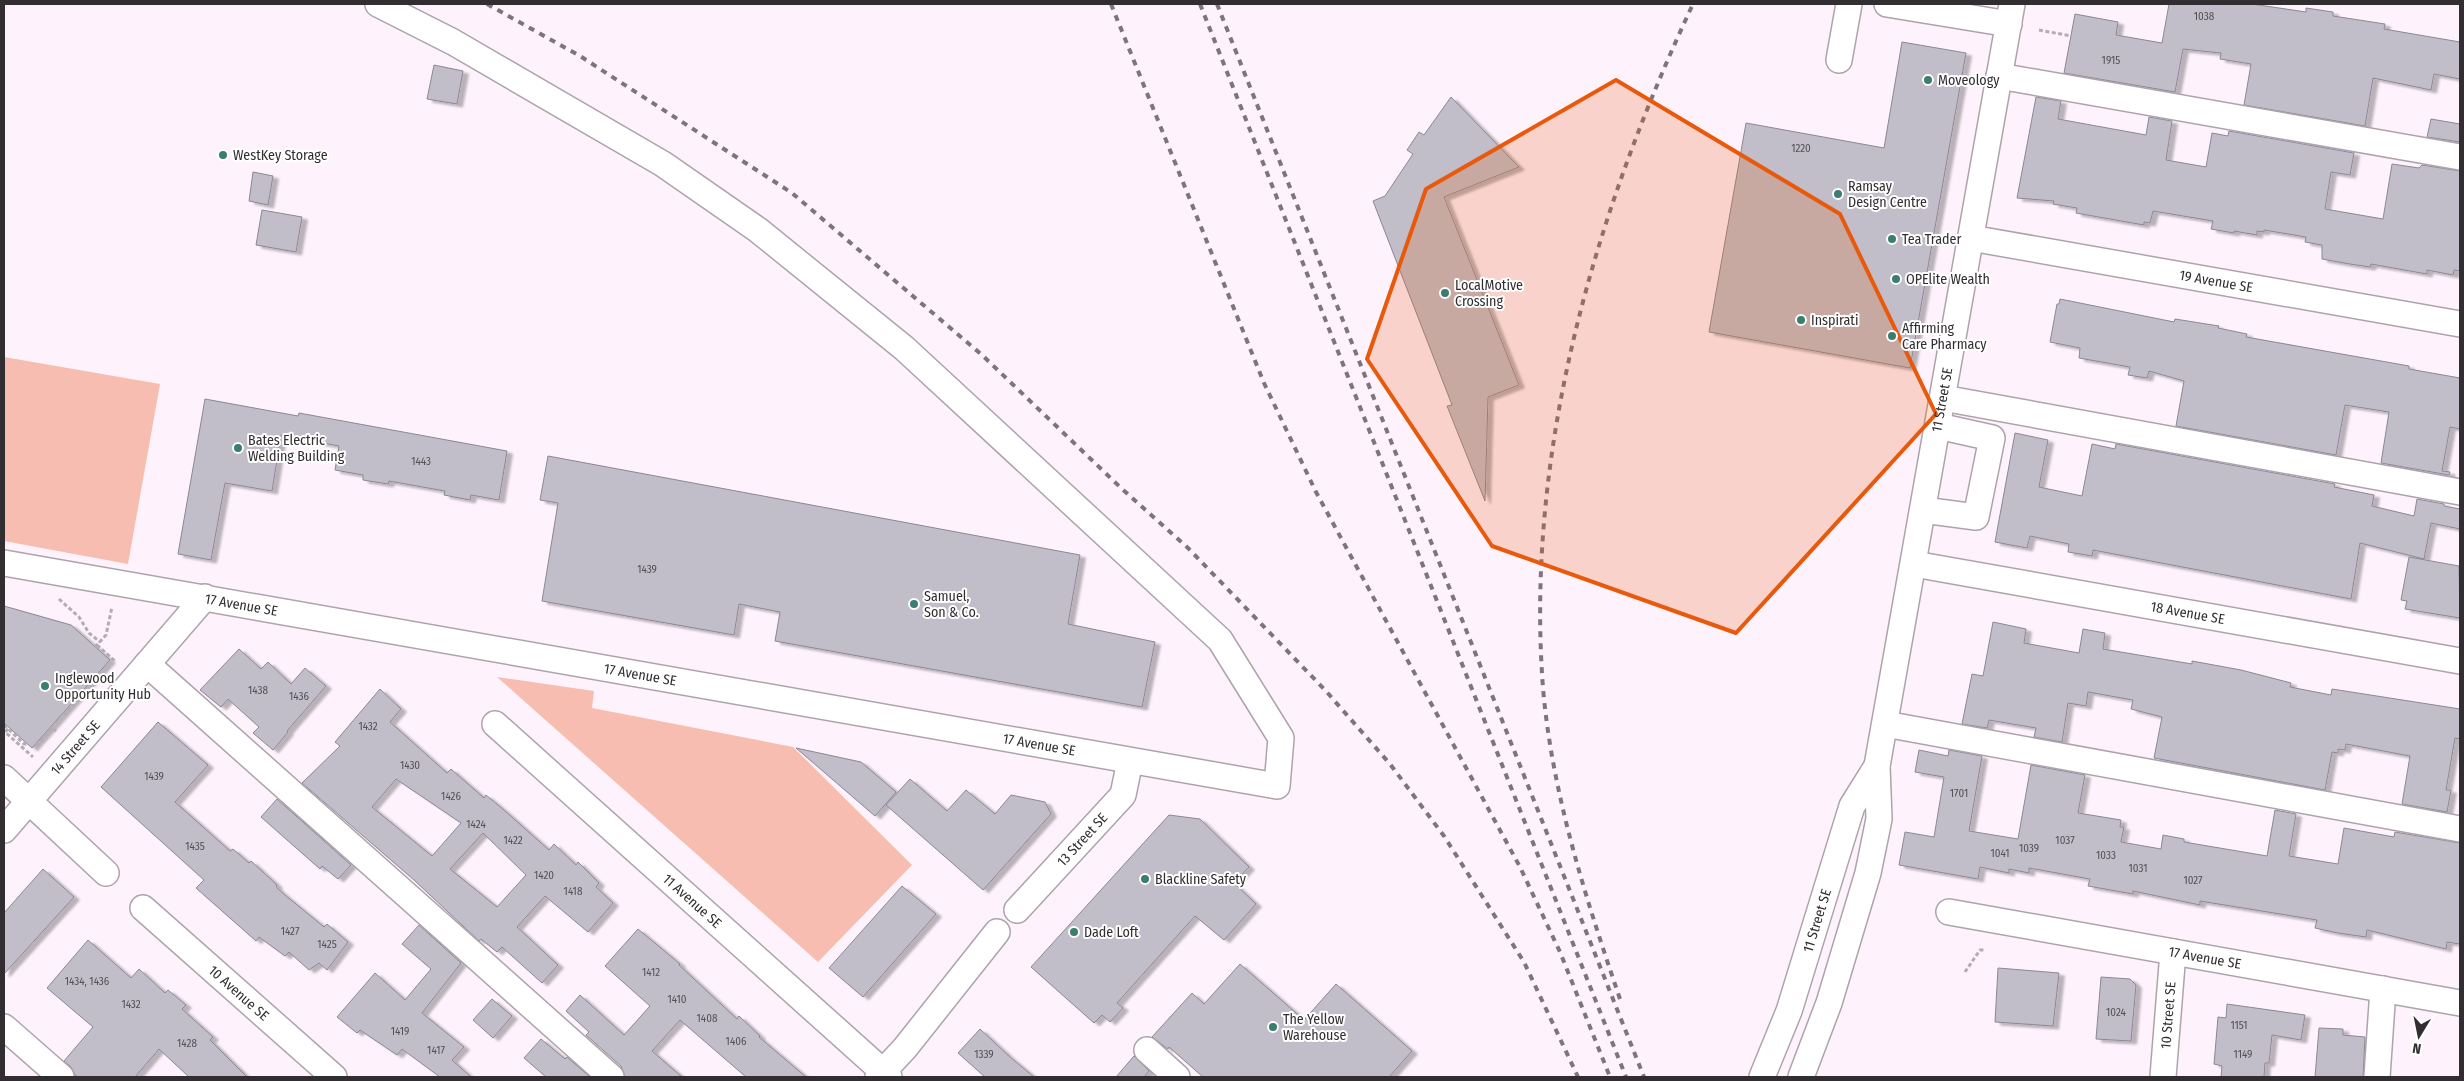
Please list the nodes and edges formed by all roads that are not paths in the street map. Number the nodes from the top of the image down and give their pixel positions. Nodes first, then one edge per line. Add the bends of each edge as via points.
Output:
1 (378, 4) edge
2 (1849, 4) edge
3 (1887, 4) edge
4 (2010, 14) edge
5 (1839, 60) dead end
6 (1999, 76) junction
7 (2460, 157) edge
8 (1971, 238) junction
9 (2460, 324) edge
10 (1943, 398) junction
11 (1938, 426) junction
12 (2460, 492) edge
13 (1923, 510) junction
14 (4, 563) edge
15 (1914, 564) junction
16 (204, 597) junction
17 (2460, 661) edge
18 (147, 664) junction
19 (495, 724) dead end
20 (1885, 724) junction
21 (1130, 761) junction
22 (1877, 766) junction
23 (4, 778) edge
24 (29, 801) junction
25 (2460, 829) edge
26 (4, 830) edge
27 (106, 873) dead end
28 (143, 908) dead end
29 (1018, 910) dead end
30 (1949, 912) dead end
31 (997, 932) dead end
32 (2173, 952) junction
33 (2383, 989) junction
34 (2460, 1003) edge
35 (4, 1026) edge
36 (1147, 1050) dead end
37 (884, 1076) edge
38 (61, 1077) edge
39 (334, 1077) edge
40 (611, 1077) edge
41 (1178, 1077) edge
42 (1762, 1077) edge
43 (1801, 1077) edge
44 (2163, 1077) edge
45 (2377, 1077) edge

1 - 21 street, 17 Avenue SE via 453,42 663,164 758,230 904,348 1220,640 1280,738 1277,786
2 - 5 street
3 - 4 street
4 - 6 street, 11 Street SE
6 - 7 street
6 - 8 street, 11 Street SE
8 - 9 street, 19 Avenue SE
8 - 10 street, 11 Street SE
10 - 11 street, 11 Street SE
10 - 12 street
11 - 13 street, 11 Street SE
11 - 13 street via 1992,438 1976,517
13 - 15 street, 11 Street SE
14 - 16 street, 17 Avenue SE
15 - 17 street, 18 Avenue SE
15 - 20 street, 11 Street SE
16 - 18 street, 14 Street SE
16 - 21 street, 17 Avenue SE
18 - 24 street, 14 Street SE
18 - 40 street
19 - 37 street, 11 Avenue SE
20 - 22 street, 11 Street SE
20 - 25 street
21 - 29 street, 13 Street SE via 1123,795
22 - 42 street, 11 Street SE via 1852,806 1788,1011
22 - 43 street, 11 Street SE via 1879,819 1868,873 1829,1003
23 - 24 street
24 - 26 street, 14 Street SE
24 - 27 street
28 - 39 street, 10 Avenue SE
30 - 32 street, 17 Avenue SE
31 - 37 street
32 - 33 street, 17 Avenue SE
32 - 44 street, 10 Street SE
33 - 34 street, 17 Avenue SE
33 - 45 street
35 - 38 street
36 - 41 street

